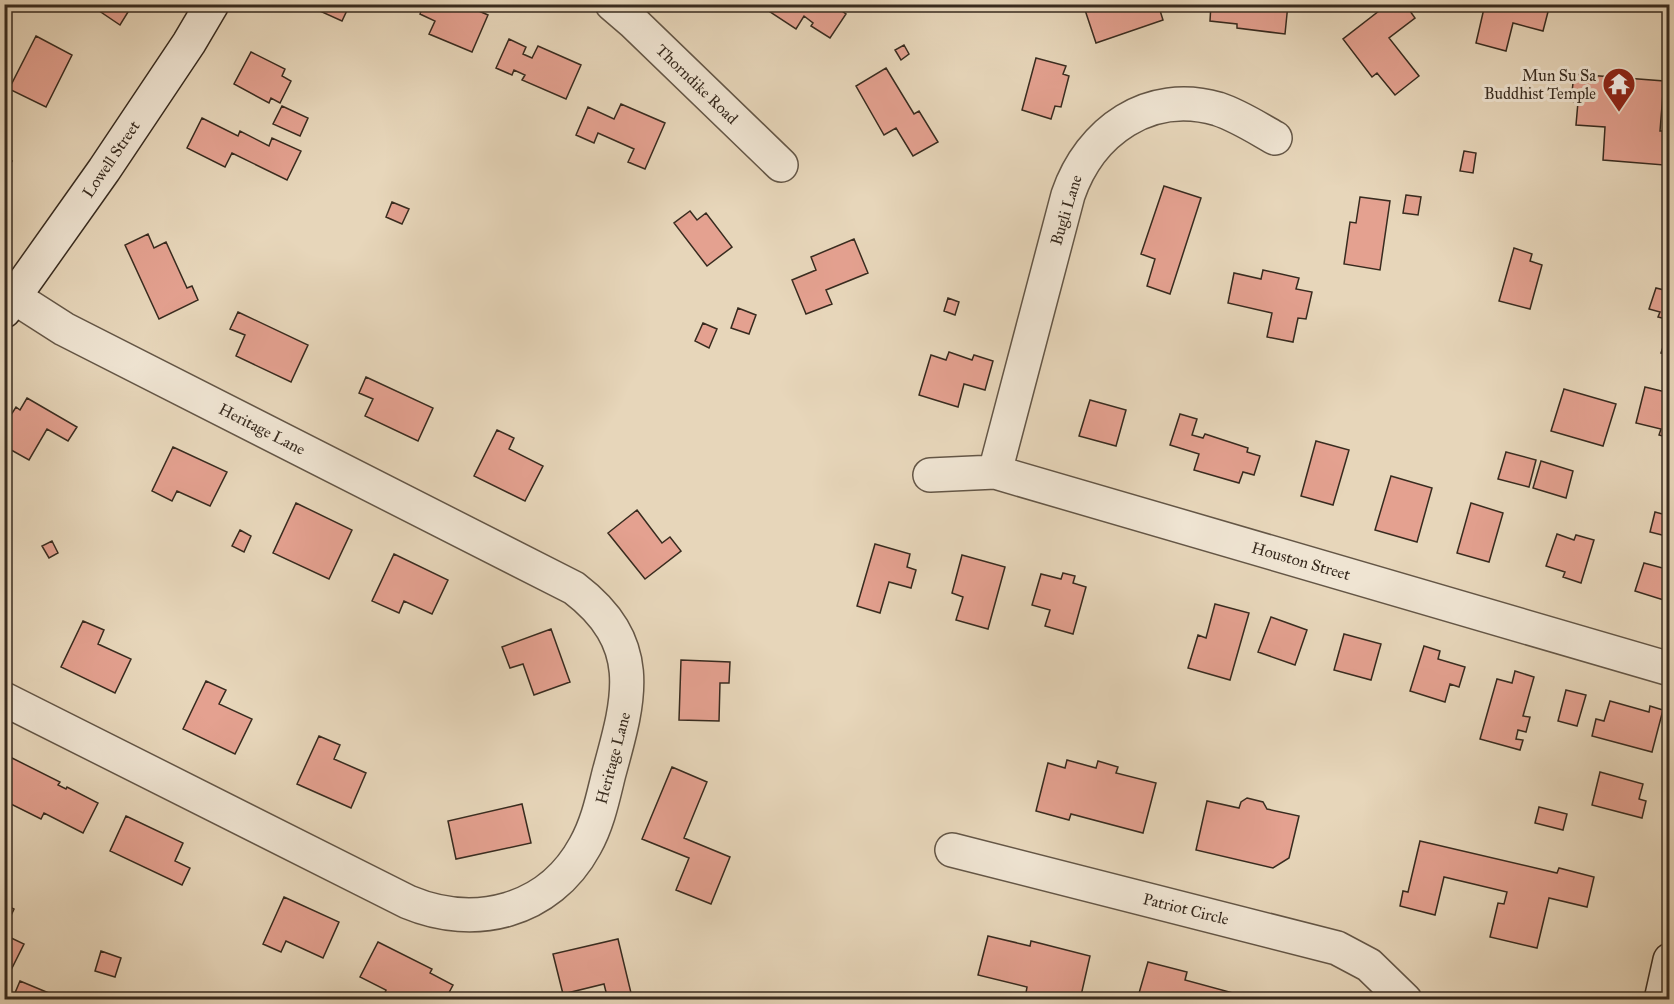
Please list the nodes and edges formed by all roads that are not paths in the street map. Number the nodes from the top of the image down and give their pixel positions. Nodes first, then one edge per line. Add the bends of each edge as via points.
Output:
1 (212, 4) edge
2 (612, 4) edge
3 (1275, 138) dead end
4 (781, 165) dead end
5 (9, 304) edge
6 (995, 472) junction
7 (930, 475) dead end
8 (1670, 669) edge
9 (4, 699) edge
10 (952, 850) dead end
11 (1670, 960) edge
12 (1405, 999) edge
13 (1661, 999) edge

1 - 5 street, Lowell Street via 104,170
2 - 4 street, Thorndike Road
3 - 6 street, Bugli Lane via 1216,109 1169,105 1124,121 1088,152 1068,195
5 - 9 street, Heritage Lane via 574,588 611,627 624,659 628,693 597,817 579,857 548,890 522,904 495,914 465,916 436,912 408,902
6 - 7 street, Houston Street
6 - 8 street, Houston Street
10 - 12 street, Patriot Circle via 1337,948 1376,970
11 - 13 street

